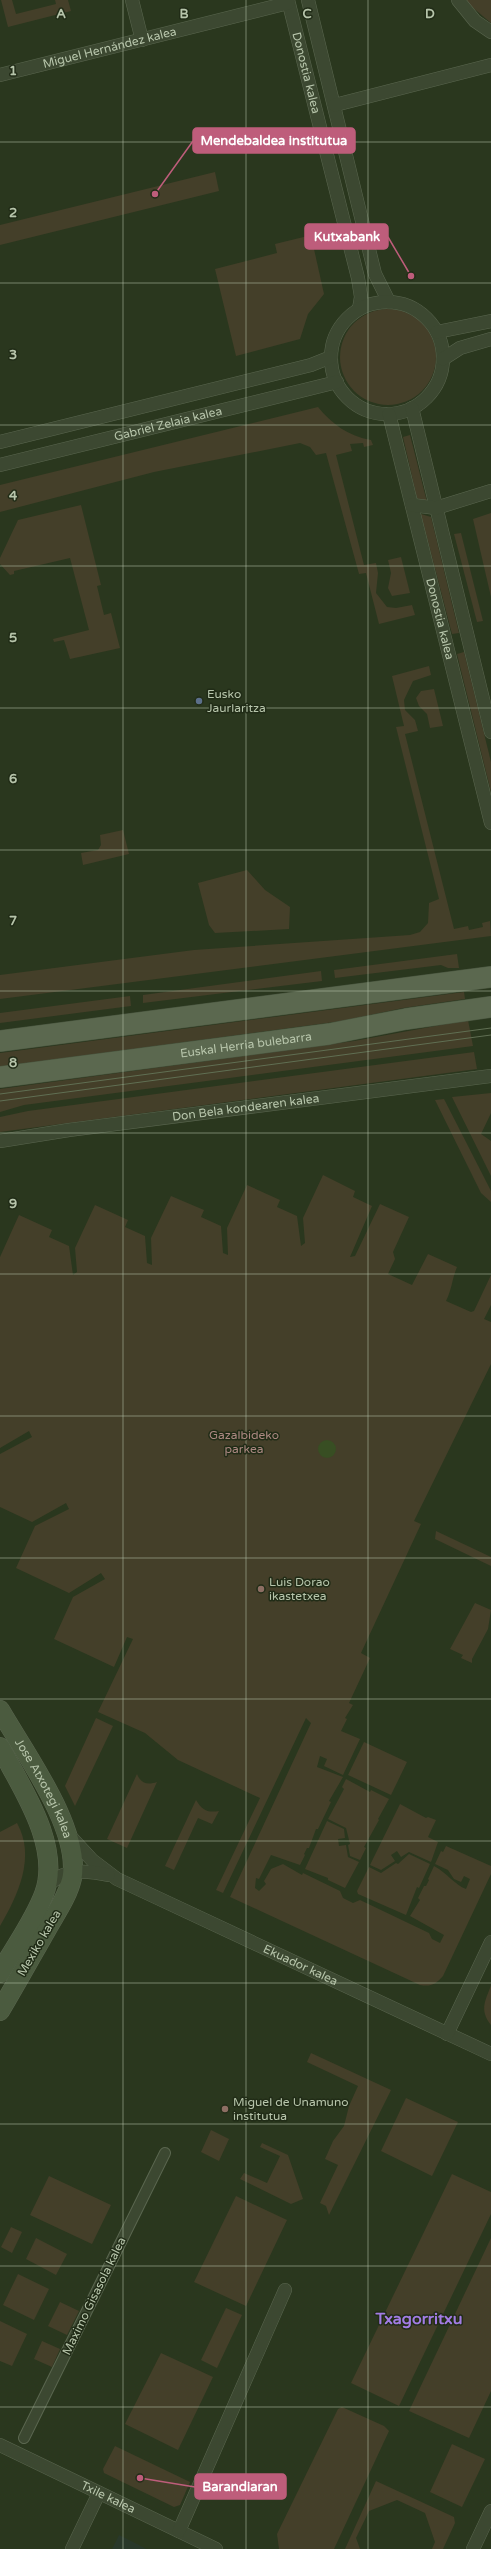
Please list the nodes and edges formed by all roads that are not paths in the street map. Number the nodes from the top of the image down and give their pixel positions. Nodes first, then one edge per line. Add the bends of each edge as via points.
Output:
1 (132, 0) edge
2 (308, 0) edge
3 (458, 0) edge
4 (288, 1) edge
5 (491, 32) edge
6 (142, 40) junction
7 (491, 65) edge
8 (0, 75) edge
9 (335, 105) junction
10 (389, 302) junction
11 (359, 309) junction
12 (491, 321) edge
13 (437, 332) junction
14 (491, 339) edge
15 (331, 357) junction
16 (443, 359) junction
17 (337, 382) junction
18 (412, 408) junction
19 (389, 414) junction
20 (0, 442) edge
21 (0, 465) edge
22 (491, 491) edge
23 (412, 505) junction
24 (436, 508) junction
25 (491, 732) edge
26 (491, 823) edge
27 (491, 977) edge
28 (491, 1007) edge
29 (0, 1041) edge
30 (491, 1076) edge
31 (0, 1078) edge
32 (0, 1141) edge
33 (0, 1710) edge
34 (0, 1747) edge
35 (67, 1832) junction
36 (72, 1872) junction
37 (110, 1875) junction
38 (46, 1888) junction
39 (491, 1942) edge
40 (0, 1973) edge
41 (0, 2011) edge
42 (447, 2034) junction
43 (491, 2054) edge
44 (165, 2153) dead end
45 (285, 2290) dead end
46 (24, 2438) dead end
47 (0, 2445) edge
48 (99, 2493) junction
49 (491, 2511) edge
50 (179, 2531) junction
51 (72, 2548) edge
52 (216, 2549) edge
53 (473, 2549) edge

1 - 6 street
2 - 9 street, Donostia kalea
3 - 5 street via 475,21
4 - 6 street, Miguel Hernández kalea
4 - 11 street, Donostia kalea via 358,278 361,297
6 - 8 street, Miguel Hernández kalea
7 - 9 street
9 - 10 street, Donostia kalea via 375,274
10 - 11 street via 374,303
10 - 13 street via 404,304 418,311 429,320
11 - 15 street via 339,330
12 - 13 street
13 - 16 street via 442,345
14 - 16 street via 460,348
15 - 17 street
15 - 20 street, Gabriel Zelaia kalea via 311,365
16 - 18 street via 441,374 435,388
17 - 19 street via 353,402 370,410
17 - 21 street, Gabriel Zelaia kalea
18 - 19 street
18 - 24 street, Donostia kalea
19 - 23 street, Donostia kalea
22 - 24 street
23 - 24 street
23 - 26 street, Donostia kalea
24 - 25 street, Donostia kalea
27 - 29 main road
28 - 31 main road, Euskal Herria bulebarra via 406,1019 329,1034
30 - 32 street, Don Bela kondearen kalea
33 - 35 main road, Jose Atxotegi kalea via 53,1800
34 - 38 main road, Jose Atxotegi kalea via 44,1835 47,1853
35 - 36 main road, Jose Atxotegi kalea
35 - 37 street, Ekuador kalea via 88,1856
36 - 37 street, Ekuador kalea via 90,1871
36 - 38 street, Ekuador kalea via 59,1876
36 - 41 main road, Mexiko kalea via 61,1904
37 - 42 street, Ekuador kalea
38 - 40 main road, Mexiko kalea
39 - 42 street
42 - 43 street, Ekuador kalea
44 - 46 street, Maximo Gisasola kalea
45 - 50 street
47 - 48 street, Txile kalea
48 - 50 street, Txile kalea
48 - 51 street
49 - 53 street
50 - 52 street, Txile kalea

